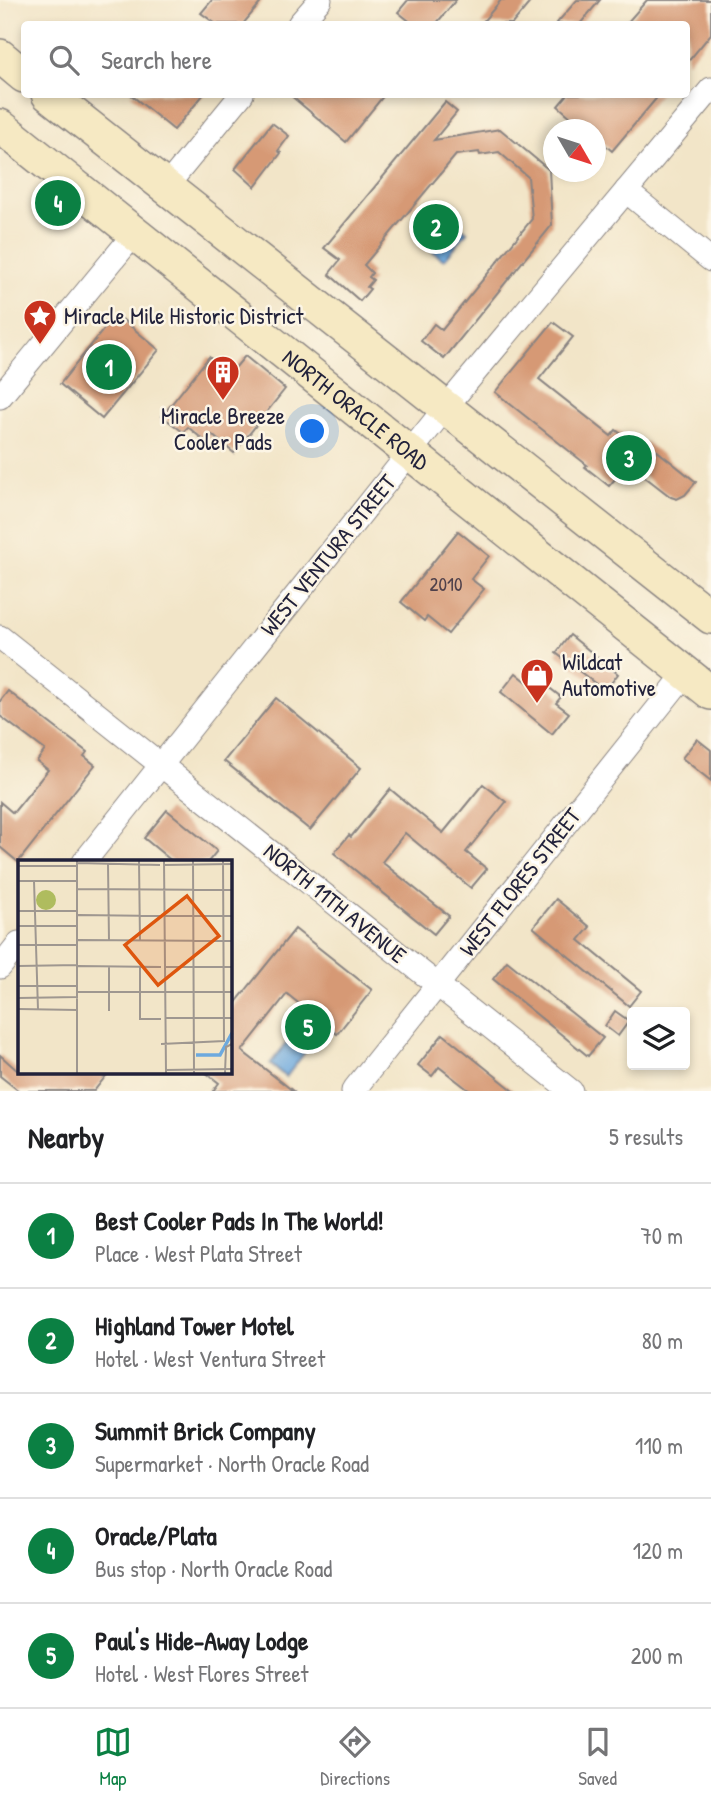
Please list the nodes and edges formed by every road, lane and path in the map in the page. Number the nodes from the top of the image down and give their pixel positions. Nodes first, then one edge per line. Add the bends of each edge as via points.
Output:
1 (320, 0) edge
2 (302, 21) edge
3 (0, 56) edge
4 (21, 73) edge
5 (711, 89) edge
6 (53, 98) edge
7 (239, 98) edge
8 (0, 126) edge
9 (165, 188) junction
10 (626, 191) junction
11 (135, 233) junction
12 (711, 260) edge
13 (0, 397) edge
14 (446, 407) junction
15 (410, 452) junction
16 (711, 617) edge
17 (0, 637) edge
18 (698, 683) edge
19 (161, 765) junction
20 (86, 860) edge
21 (18, 944) edge
22 (0, 967) edge
23 (438, 985) junction
24 (354, 1091) edge
25 (571, 1091) edge

1 - 2 street
3 - 4 main road
5 - 10 street, WEST VENTURA STREET
6 - 9 main road
7 - 9 street
8 - 11 main road, NORTH ORACLE ROAD
9 - 14 main road
10 - 12 street
10 - 14 street, WEST VENTURA STREET
11 - 13 street
11 - 15 main road, NORTH ORACLE ROAD
14 - 15 street, WEST VENTURA STREET
14 - 16 main road
15 - 18 main road, NORTH ORACLE ROAD
15 - 19 street, WEST VENTURA STREET
17 - 19 street, NORTH 11TH AVENUE
18 - 23 street, WEST FLORES STREET
19 - 20 street, WEST VENTURA STREET
19 - 23 street, NORTH 11TH AVENUE
21 - 22 street
23 - 24 street, WEST FLORES STREET
23 - 25 street, NORTH 11TH AVENUE

